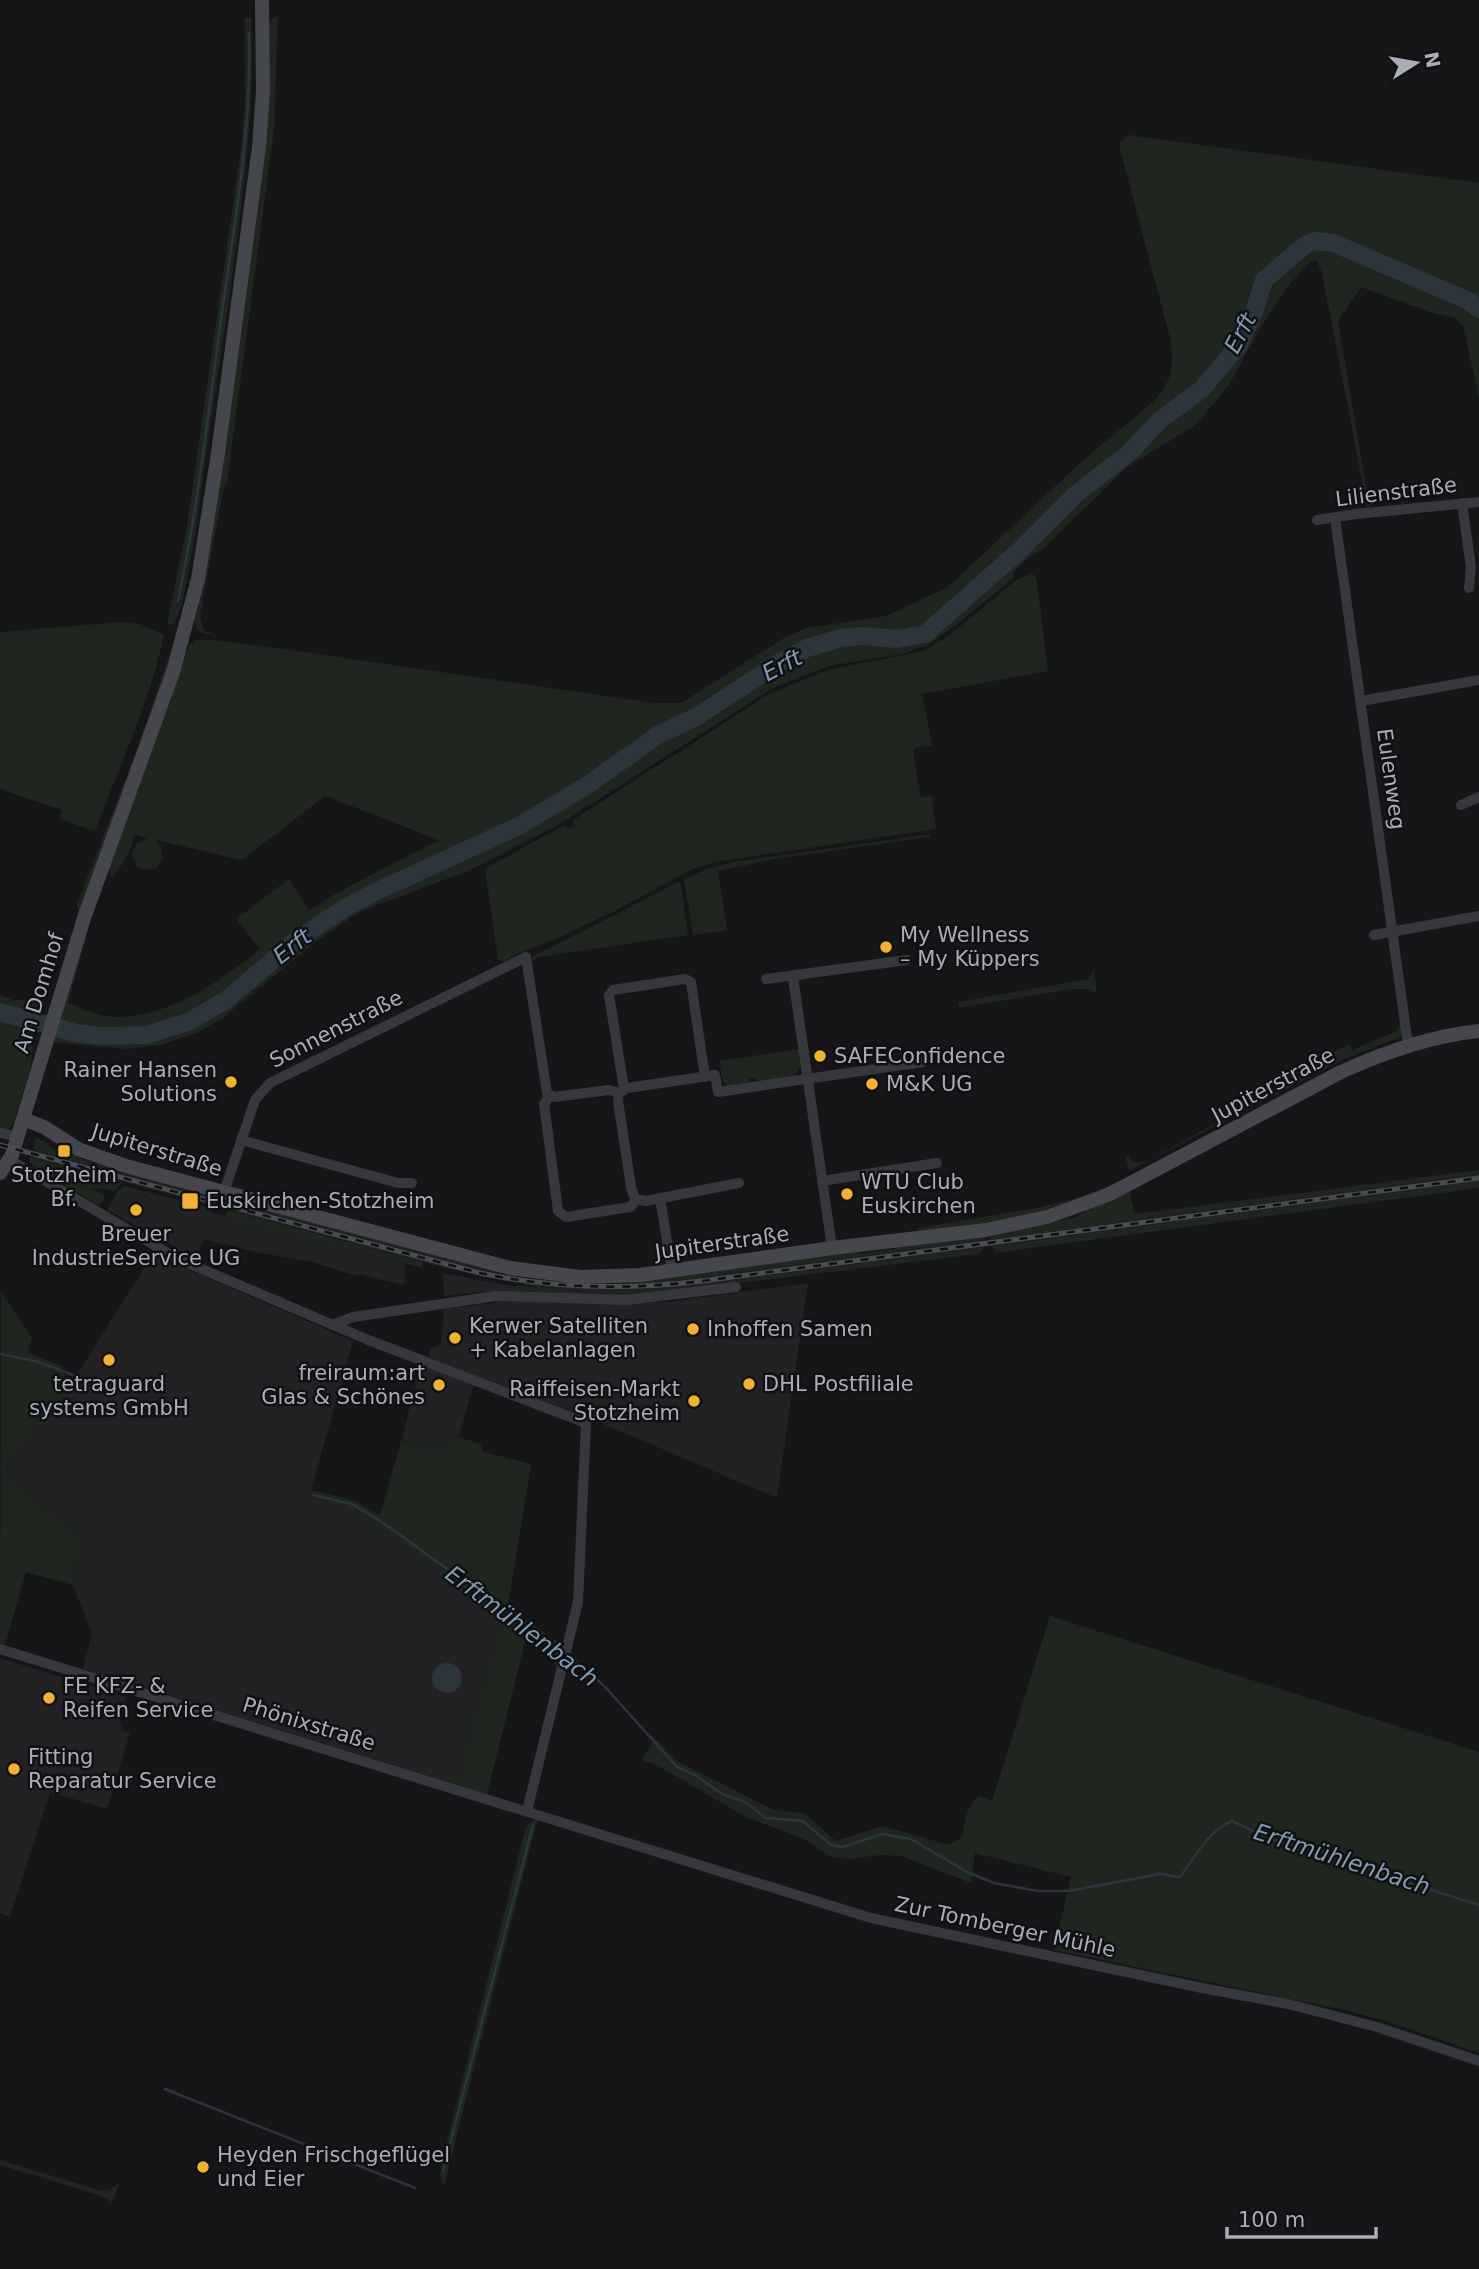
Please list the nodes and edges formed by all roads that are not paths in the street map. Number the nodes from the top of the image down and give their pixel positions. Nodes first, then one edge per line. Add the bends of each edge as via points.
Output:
1 (262, 0) edge
2 (1479, 502) edge
3 (1462, 503) junction
4 (1335, 517) junction
5 (1317, 520) dead end
6 (1469, 588) dead end
7 (1479, 680) edge
8 (1361, 701) junction
9 (1479, 797) edge
10 (1461, 805) dead end
11 (1479, 916) edge
12 (1394, 931) junction
13 (1374, 935) dead end
14 (907, 960) dead end
15 (793, 977) junction
16 (766, 979) dead end
17 (1479, 1031) edge
18 (1408, 1045) junction
19 (923, 1062) dead end
20 (705, 1077) junction
21 (807, 1079) junction
22 (622, 1091) junction
23 (550, 1095) junction
24 (23, 1119) junction
25 (0, 1133) edge
26 (18, 1137) junction
27 (241, 1140) junction
28 (10, 1160) junction
29 (937, 1163) dead end
30 (0, 1174) edge
31 (822, 1181) junction
32 (412, 1183) dead end
33 (739, 1183) dead end
34 (224, 1192) junction
35 (660, 1198) junction
36 (637, 1200) junction
37 (832, 1248) junction
38 (672, 1272) junction
39 (736, 1287) dead end
40 (333, 1325) junction
41 (0, 1649) edge
42 (527, 1811) junction
43 (1479, 2061) edge

1 - 24 street, Am Domhof via 259,147 204,552 173,672 84,918
2 - 3 street, Lilienstraße
3 - 4 street, Lilienstraße
3 - 6 street via 1471,567
4 - 5 street, Lilienstraße
4 - 8 street, Eulenweg
7 - 8 street
8 - 12 street, Eulenweg
9 - 10 street
11 - 12 street
12 - 13 street
12 - 18 street, Eulenweg
14 - 15 street
15 - 16 street
15 - 21 street
17 - 18 street, Jupiterstraße
18 - 37 street, Jupiterstraße via 1340,1072 1079,1207 986,1230
19 - 21 street
20 - 21 street via 715,1075 718,1092
20 - 22 street
20 - 22 street via 691,982 685,979 612,990 608,995
21 - 31 street
22 - 23 street
22 - 36 street via 618,1101
23 - 27 street, Sonnenstraße via 526,957 270,1083 255,1100
23 - 36 street via 544,1104 558,1211 566,1217 631,1207
24 - 26 street, Am Domhof
24 - 34 street, Jupiterstraße via 99,1157
25 - 26 street
26 - 28 street, Am Domhof
27 - 32 street
27 - 34 street, Sonnenstraße
28 - 30 street, Am Domhof
28 - 40 street via 166,1254
29 - 31 street
31 - 37 street
33 - 35 street
34 - 38 street, Jupiterstraße via 522,1270 592,1277
35 - 36 street
35 - 38 street
37 - 38 street, Jupiterstraße
39 - 40 street via 626,1300 496,1296 353,1317
40 - 42 street via 586,1423 579,1588
41 - 42 street, Phönixstraße
42 - 43 street, Zur Tomberger Mühle via 871,1918 1289,2004

